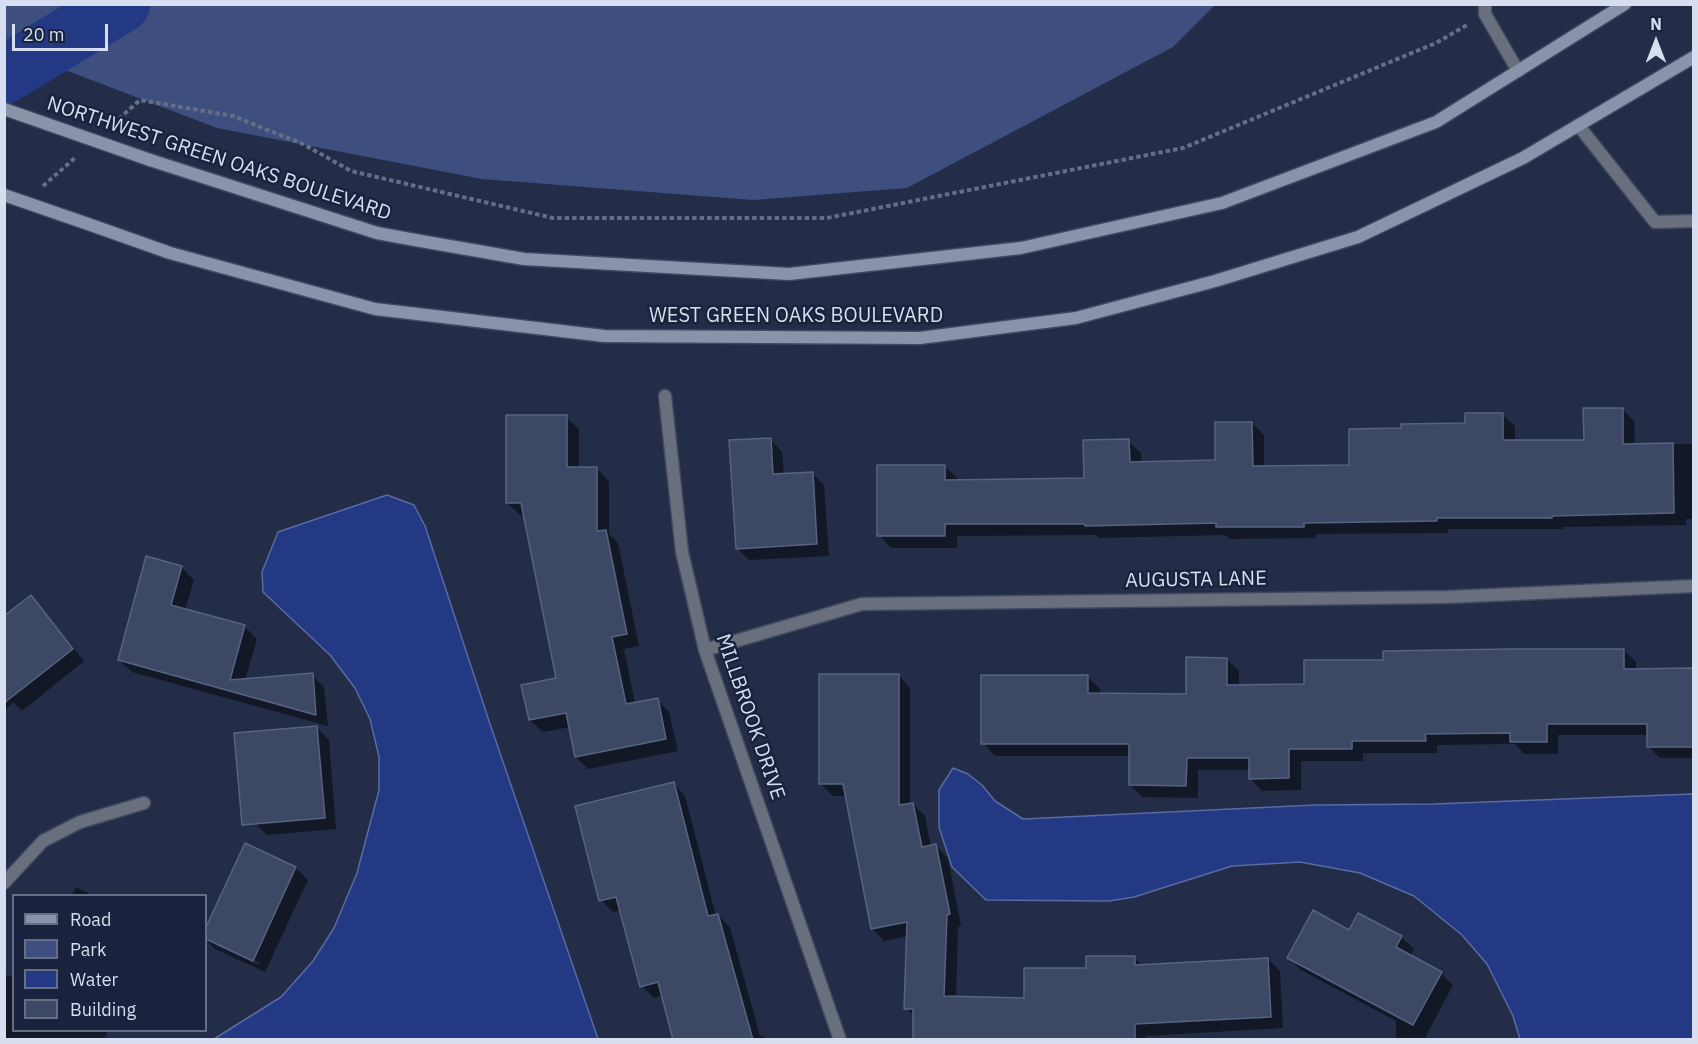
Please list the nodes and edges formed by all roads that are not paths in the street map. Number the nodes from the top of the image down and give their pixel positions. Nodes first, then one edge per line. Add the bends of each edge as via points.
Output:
1 (1625, 4) edge
2 (1485, 9) edge
3 (1694, 57) edge
4 (1518, 71) junction
5 (4, 109) edge
6 (1578, 125) junction
7 (4, 195) edge
8 (1694, 221) edge
9 (665, 396) dead end
10 (1694, 586) edge
11 (705, 650) junction
12 (144, 802) dead end
13 (4, 883) edge
14 (840, 1040) edge

1 - 4 main road, NORTHWEST GREEN OAKS BOULEVARD
2 - 4 street
3 - 6 main road, WEST GREEN OAKS BOULEVARD
4 - 5 main road, NORTHWEST GREEN OAKS BOULEVARD, bridge via 1436,122 1222,203 1021,248 789,274 524,259 377,233
6 - 7 main road, WEST GREEN OAKS BOULEVARD, bridge via 1523,158 1358,237 1076,318 920,338 604,336 375,309 170,253
6 - 8 street via 1655,222
9 - 11 street, MILLBROOK DRIVE via 682,552
10 - 11 street, AUGUSTA LANE via 1447,597 862,604
11 - 14 street, MILLBROOK DRIVE
12 - 13 street via 80,822 43,841

